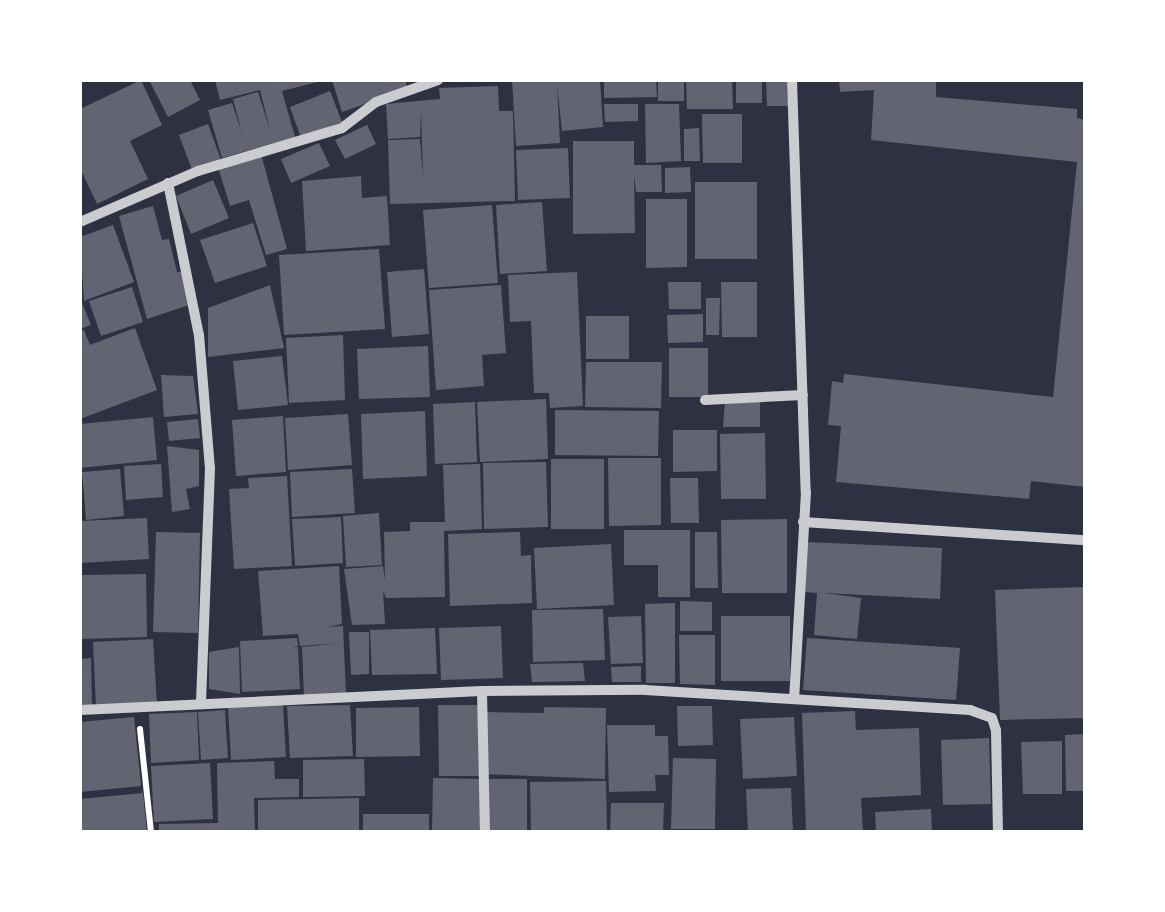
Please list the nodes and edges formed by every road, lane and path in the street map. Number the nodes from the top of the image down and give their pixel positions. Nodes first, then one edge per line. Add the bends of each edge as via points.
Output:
1 (438, 80) edge
2 (792, 80) edge
3 (168, 184) junction
4 (80, 222) edge
5 (803, 395) junction
6 (706, 400) dead end
7 (803, 522) junction
8 (1085, 540) edge
9 (482, 691) junction
10 (794, 698) junction
11 (201, 702) junction
12 (138, 709) junction
13 (80, 710) edge
14 (151, 832) edge
15 (485, 832) edge
16 (998, 832) edge

1 - 3 street via 376,102 342,128
2 - 5 street
3 - 4 street
3 - 11 street via 199,334 210,468
5 - 6 street
5 - 7 street
7 - 8 street
7 - 10 street
9 - 10 street
9 - 11 street
9 - 15 street
10 - 16 street via 970,710 992,718
11 - 12 street
12 - 13 street
12 - 14 path

